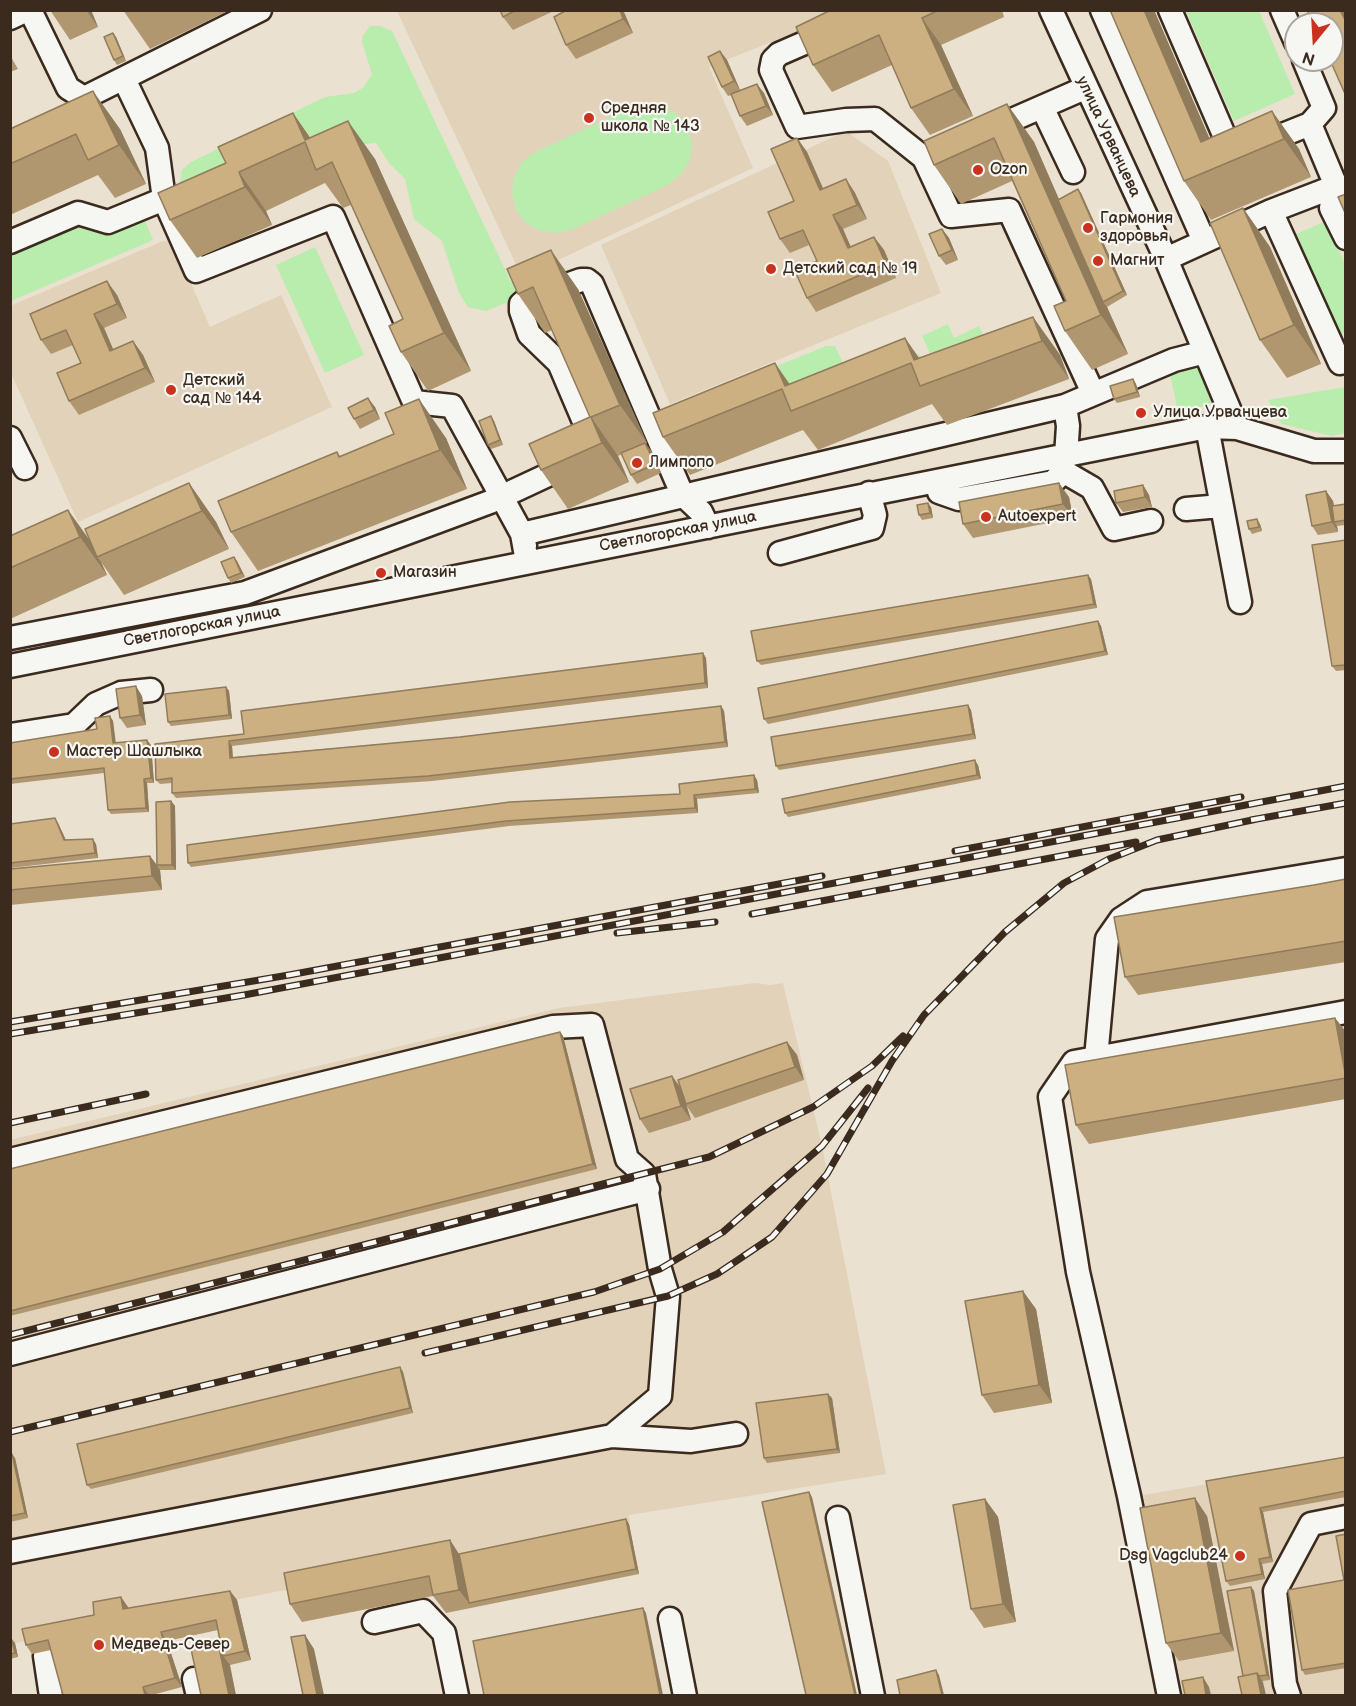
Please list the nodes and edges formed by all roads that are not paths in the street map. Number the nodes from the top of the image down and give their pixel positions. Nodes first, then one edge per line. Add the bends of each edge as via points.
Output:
1 (29, 10) edge
2 (260, 10) edge
3 (880, 10) edge
4 (1051, 10) edge
5 (1102, 10) edge
6 (1170, 10) edge
7 (10, 18) edge
8 (1309, 72) edge
9 (124, 79) junction
10 (1085, 88) junction
11 (1042, 107) junction
12 (1310, 124) junction
13 (924, 158) junction
14 (1073, 172) dead end
15 (1341, 186) edge
16 (164, 200) junction
17 (1271, 211) junction
18 (1346, 238) edge
19 (1204, 241) junction
20 (10, 242) edge
21 (1166, 259) junction
22 (1205, 352) junction
23 (1346, 362) edge
24 (1093, 393) junction
25 (414, 402) junction
26 (1065, 406) junction
27 (401, 421) edge
28 (1207, 427) junction
29 (1237, 428) junction
30 (10, 438) edge
31 (1346, 451) edge
32 (1063, 463) junction
33 (25, 468) dead end
34 (869, 493) junction
35 (682, 494) junction
36 (502, 496) junction
37 (1221, 506) junction
38 (1186, 509) dead end
39 (1151, 521) dead end
40 (708, 527) junction
41 (522, 534) junction
42 (780, 553) dead end
43 (528, 562) junction
44 (246, 593) junction
45 (1240, 602) dead end
46 (250, 617) junction
47 (10, 638) edge
48 (10, 666) edge
49 (151, 690) dead end
50 (10, 735) edge
51 (1346, 869) edge
52 (1346, 1012) edge
53 (1096, 1058) junction
54 (10, 1160) edge
55 (648, 1189) junction
56 (10, 1354) edge
57 (736, 1434) dead end
58 (612, 1436) junction
59 (1346, 1517) edge
60 (838, 1518) dead end
61 (10, 1552) edge
62 (670, 1619) dead end
63 (374, 1622) dead end
64 (45, 1656) dead end
65 (51, 1695) edge
66 (457, 1695) edge
67 (685, 1695) edge
68 (873, 1695) edge
69 (1169, 1695) edge
70 (1289, 1695) edge

1 - 7 street
1 - 9 street via 68,88 84,98
2 - 9 street
3 - 13 street via 779,54 771,70 797,126 875,119
4 - 10 street, улица Урванцева
5 - 19 street
6 - 12 street via 1231,152 1235,154
8 - 12 street via 1324,108
9 - 16 street via 157,148
10 - 11 street
10 - 21 street, улица Урванцева
11 - 13 street
11 - 14 street
12 - 15 street
13 - 24 street via 951,216 1008,210
15 - 17 street
15 - 18 street via 1331,208
16 - 20 street via 108,222 78,213
16 - 25 street via 196,271 333,217
17 - 19 street
17 - 23 street via 1340,363
19 - 21 street
21 - 22 street, улица Урванцева
22 - 24 street via 1174,360
22 - 29 street, улица Урванцева
24 - 26 street
25 - 27 street
25 - 36 street via 452,406
26 - 32 street via 1068,426
26 - 35 street
28 - 29 street, Светлогорская улица
28 - 32 street, Светлогорская улица
28 - 37 street
29 - 31 street, Светлогорская улица via 1314,451
30 - 33 street
32 - 34 street, Светлогорская улица
32 - 39 street via 1092,488 1114,529
34 - 40 street, Светлогорская улица
34 - 42 street via 875,514 872,528
35 - 36 street via 592,284 581,280 527,299 521,304 521,311 529,334 559,363 597,452
35 - 40 street via 701,512
35 - 41 street
36 - 41 street
36 - 44 street
37 - 38 street
37 - 45 street
40 - 43 street, Светлогорская улица
41 - 43 street
43 - 46 street, Светлогорская улица
44 - 46 street
44 - 47 street
46 - 48 street, Светлогорская улица
49 - 50 street via 121,693 96,704 74,725
51 - 53 street via 1147,902 1120,919 1107,939
52 - 53 street
53 - 69 street via 1074,1062 1050,1097 1078,1272
54 - 55 street via 553,1027 592,1025 627,1159 644,1174
55 - 56 street
55 - 58 street via 668,1296 660,1396
57 - 58 street via 691,1441
58 - 61 street
59 - 70 street via 1311,1524 1275,1591
60 - 68 street
62 - 67 street
63 - 66 street via 423,1611 444,1633
64 - 65 street

